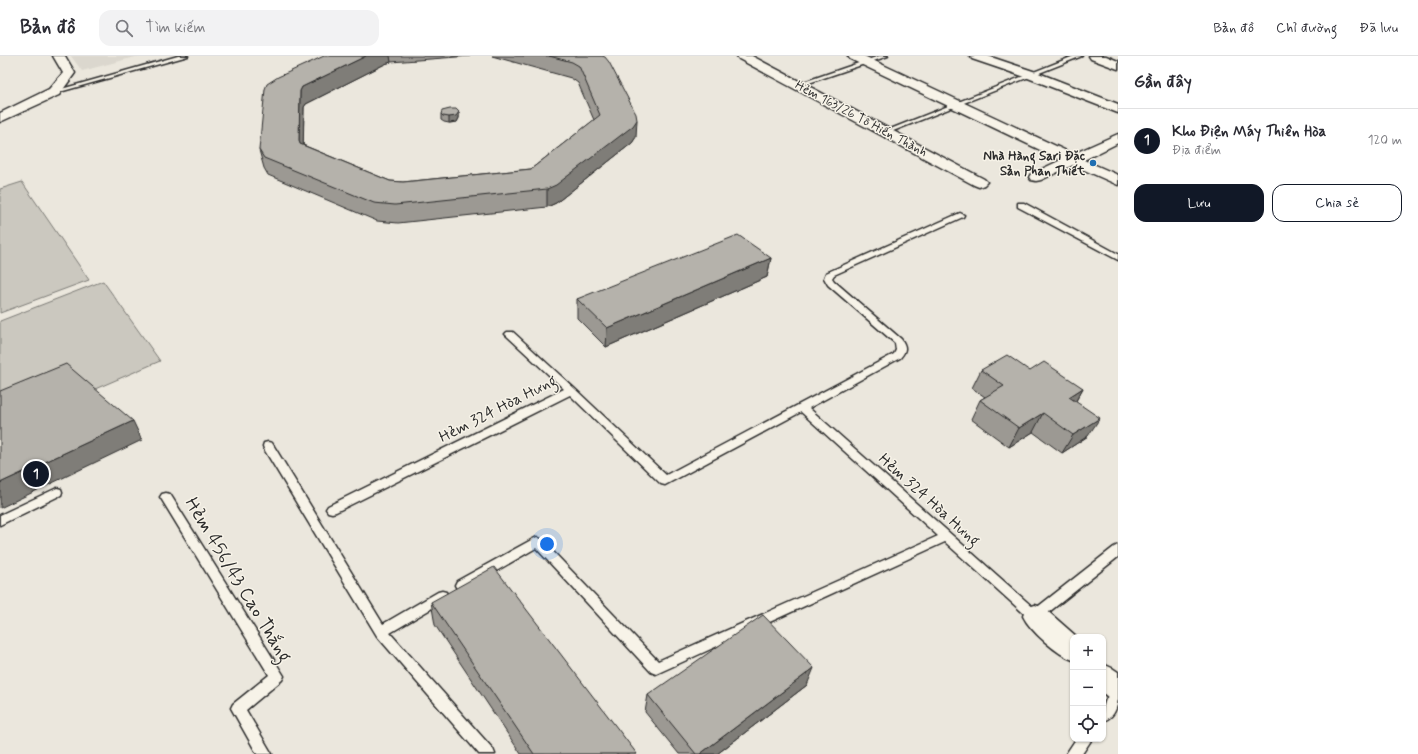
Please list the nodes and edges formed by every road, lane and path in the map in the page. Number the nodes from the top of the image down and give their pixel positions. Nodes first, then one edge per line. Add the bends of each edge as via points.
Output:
1 (59, 56) edge
2 (185, 56) edge
3 (743, 56) edge
4 (854, 56) edge
5 (885, 56) edge
6 (976, 56) edge
7 (1079, 56) edge
8 (1095, 56) edge
9 (867, 62) junction
10 (1118, 65) edge
11 (1032, 75) junction
12 (798, 85) junction
13 (54, 92) junction
14 (957, 104) junction
15 (1118, 109) edge
16 (0, 118) edge
17 (886, 132) junction
18 (1118, 138) edge
19 (1073, 159) junction
20 (1036, 177) dead end
21 (980, 182) dead end
22 (1118, 182) edge
23 (1021, 205) dead end
24 (960, 215) dead end
25 (1118, 256) edge
26 (510, 334) dead end
27 (571, 390) junction
28 (802, 408) junction
29 (268, 446) dead end
30 (58, 492) dead end
31 (166, 497) dead end
32 (332, 509) dead end
33 (0, 520) edge
34 (946, 536) junction
35 (1118, 550) edge
36 (1035, 616) junction
37 (381, 632) junction
38 (1070, 647) edge
39 (1106, 679) edge
40 (1118, 689) edge
41 (1118, 695) edge
42 (1106, 711) edge
43 (1083, 742) edge
44 (265, 754) edge
45 (488, 754) edge
46 (1073, 754) edge

1 - 13 street via 69,73
2 - 13 lane
3 - 12 street, Hẻm 163/26 Tô Hiến Thành
4 - 9 street
5 - 9 lane
6 - 11 street
7 - 11 lane
8 - 10 street
9 - 12 lane
9 - 14 street
11 - 14 lane
11 - 15 street
12 - 17 street, Hẻm 163/26 Tô Hiến Thành
13 - 16 street
14 - 17 lane
14 - 19 street
17 - 21 street, Hẻm 163/26 Tô Hiến Thành
18 - 19 street
19 - 20 street
19 - 22 street
23 - 25 lane
24 - 28 lane, Hẻm 324 Hòa Hưng via 830,273 828,278 831,284 898,341 901,352
26 - 27 lane
27 - 28 lane, Hẻm 324 Hòa Hưng via 665,481
27 - 32 lane, Hẻm 324 Hòa Hưng
28 - 34 lane, Hẻm 324 Hòa Hưng
29 - 37 lane
30 - 33 lane
31 - 44 lane, Hẻm 456/43 Cao Thắng via 277,676 238,708
34 - 36 lane, Hẻm 324 Hòa Hưng
34 - 37 lane via 656,668 537,542
35 - 36 lane
36 - 38 street
37 - 45 lane
39 - 40 street
41 - 42 lane
43 - 46 lane

